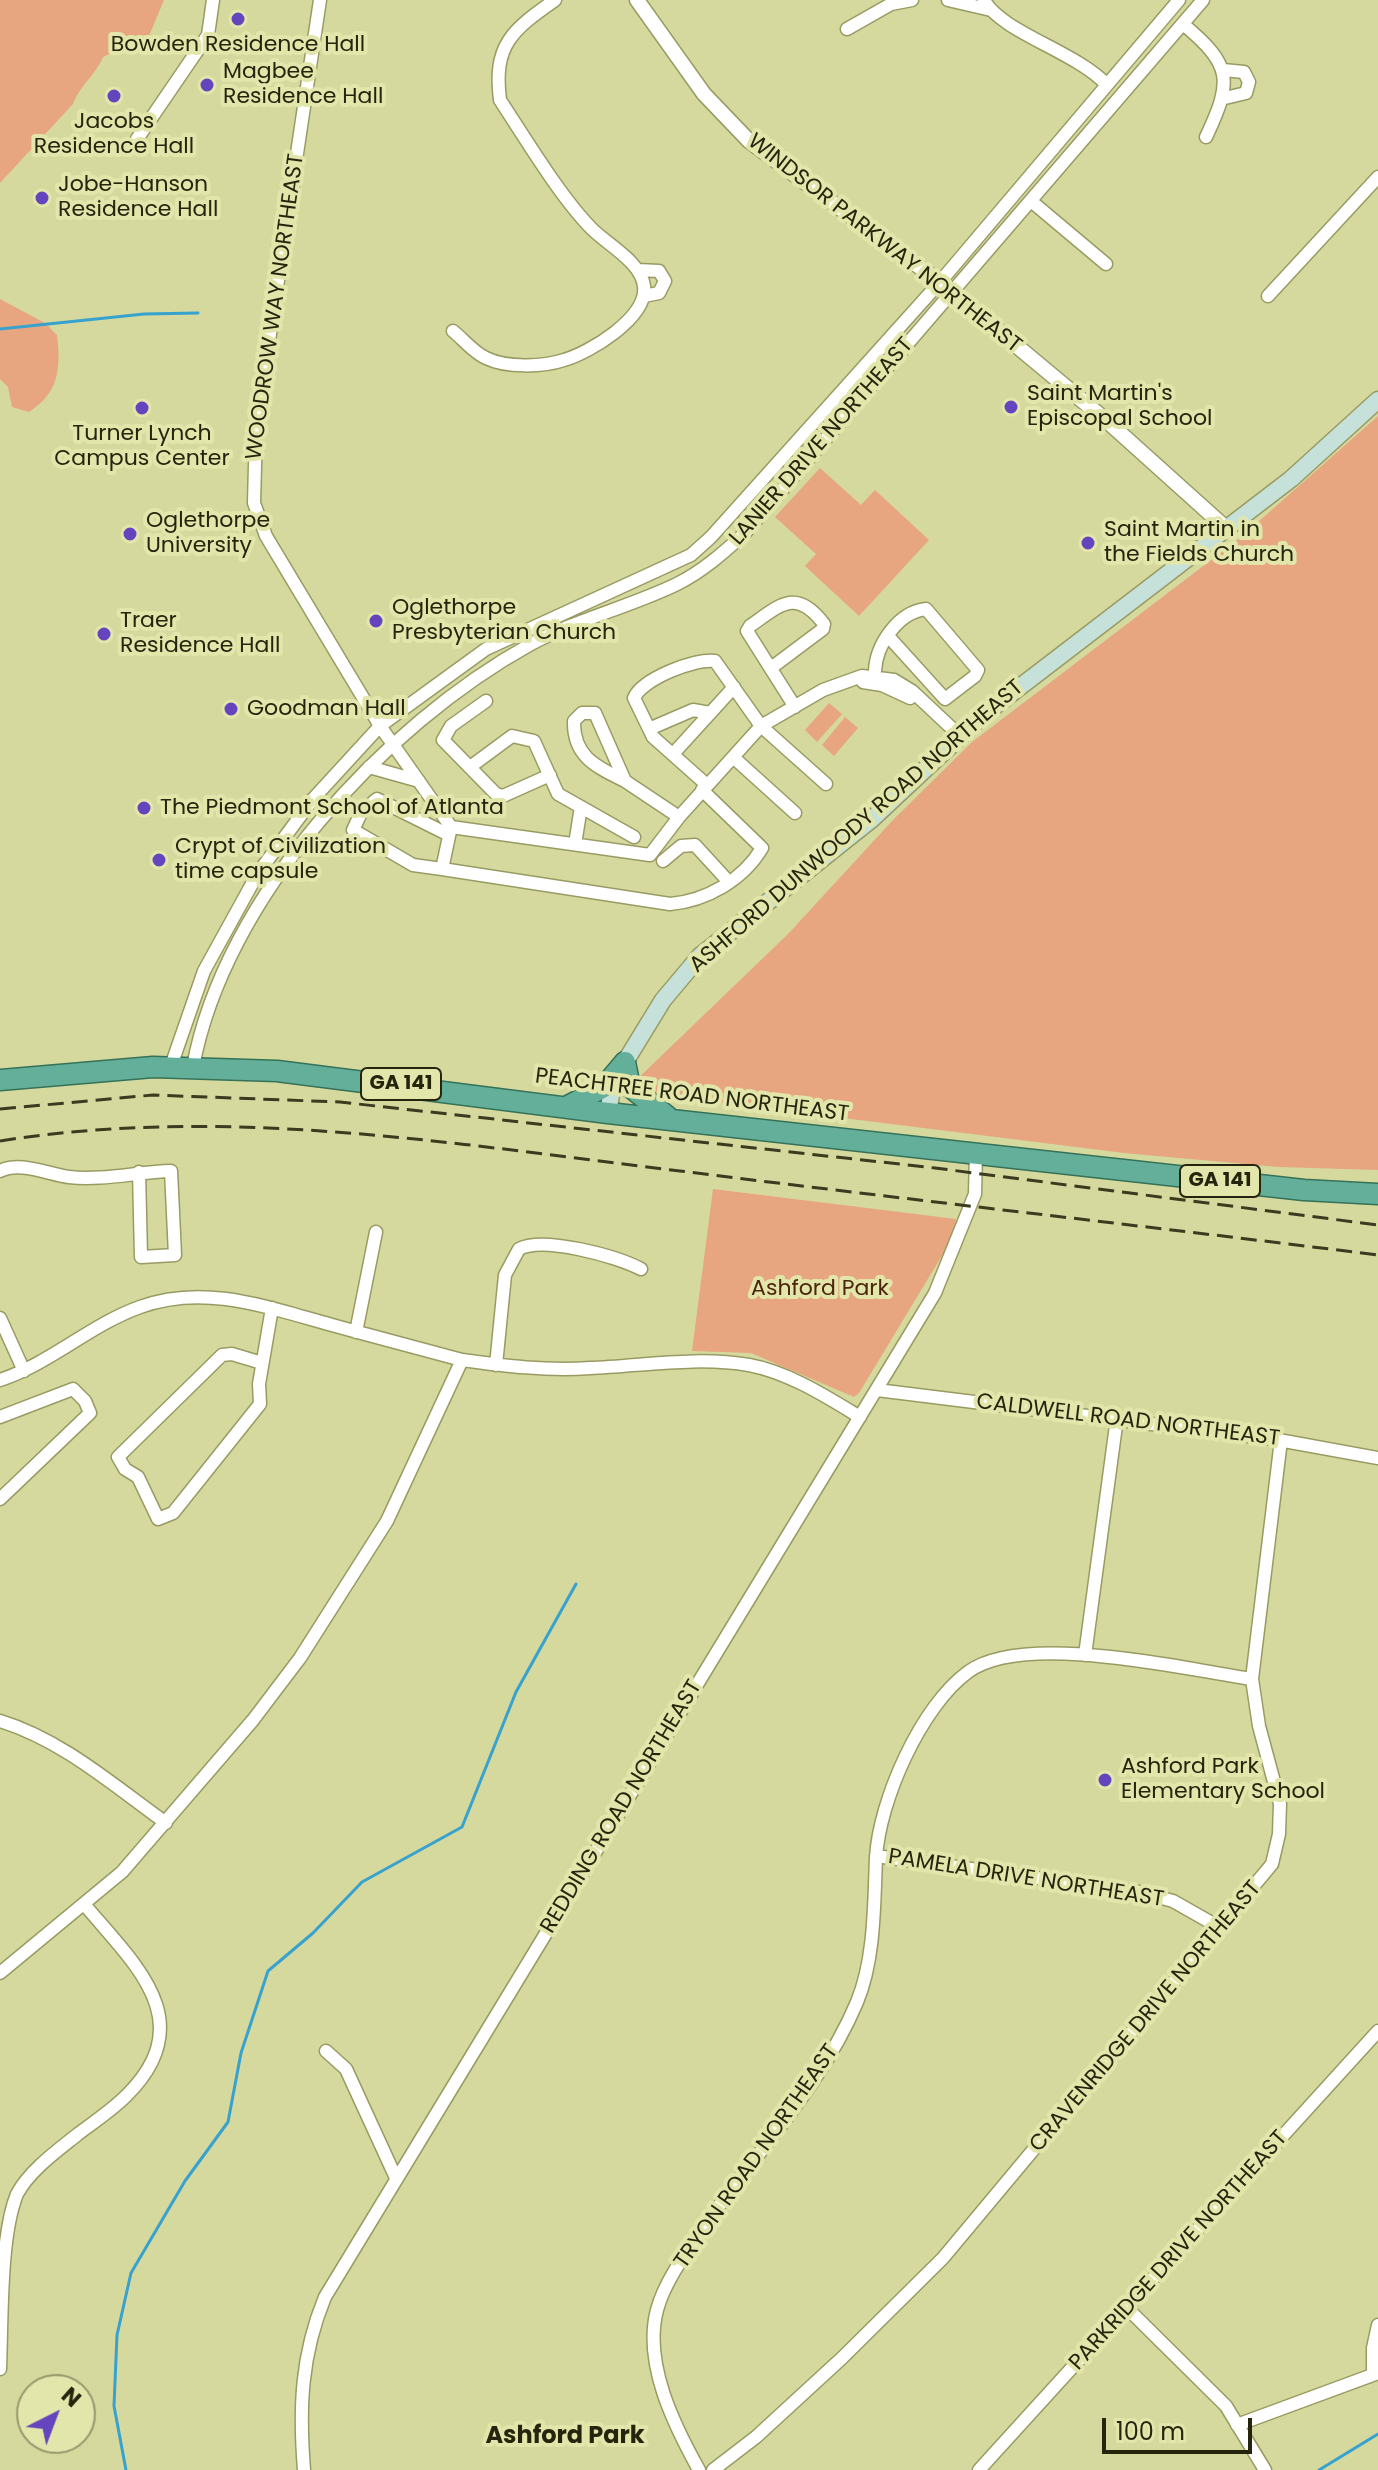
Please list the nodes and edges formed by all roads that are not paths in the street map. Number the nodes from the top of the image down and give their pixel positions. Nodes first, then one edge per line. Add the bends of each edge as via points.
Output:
1 (213, 0) edge
2 (320, 0) edge
3 (555, 0) edge
4 (637, 0) edge
5 (912, 0) edge
6 (948, 0) edge
7 (1179, 0) edge
8 (1203, 0) edge
9 (988, 5) edge
10 (1183, 24) junction
11 (847, 29) dead end
12 (1223, 70) junction
13 (1107, 85) junction
14 (1225, 98) junction
15 (1206, 137) dead end
16 (137, 139) dead end
17 (1378, 177) edge
18 (1031, 201) junction
19 (1106, 264) dead end
20 (638, 270) junction
21 (940, 282) junction
22 (952, 293) junction
23 (644, 296) junction
24 (1268, 296) dead end
25 (453, 331) dead end
26 (1378, 400) edge
27 (1227, 529) junction
28 (888, 636) junction
29 (771, 668) junction
30 (875, 671) junction
31 (853, 679) junction
32 (734, 687) junction
33 (486, 701) dead end
34 (926, 704) junction
35 (795, 707) junction
36 (710, 713) junction
37 (380, 726) junction
38 (761, 726) junction
39 (649, 729) junction
40 (959, 735) junction
41 (392, 743) junction
42 (673, 754) junction
43 (733, 757) junction
44 (403, 758) junction
45 (369, 767) junction
46 (470, 767) junction
47 (386, 773) junction
48 (550, 775) junction
49 (419, 781) junction
50 (625, 781) junction
51 (826, 784) dead end
52 (704, 788) junction
53 (581, 807) junction
54 (795, 813) dead end
55 (679, 817) junction
56 (450, 831) junction
57 (634, 837) dead end
58 (575, 844) junction
59 (663, 861) dead end
60 (442, 869) junction
61 (728, 881) junction
62 (625, 1062) junction
63 (171, 1066) junction
64 (193, 1067) junction
65 (0, 1080) edge
66 (568, 1106) junction
67 (608, 1113) junction
68 (671, 1118) junction
69 (976, 1153) junction
70 (0, 1171) edge
71 (139, 1172) junction
72 (1378, 1194) edge
73 (376, 1232) dead end
74 (641, 1269) dead end
75 (272, 1308) junction
76 (0, 1318) edge
77 (0, 1328) edge
78 (356, 1332) junction
79 (7, 1344) edge
80 (462, 1360) junction
81 (262, 1363) junction
82 (496, 1365) junction
83 (24, 1371) junction
84 (0, 1380) edge
85 (877, 1390) junction
86 (0, 1417) edge
87 (860, 1417) junction
88 (1117, 1418) junction
89 (1281, 1440) junction
90 (1378, 1458) edge
91 (0, 1499) edge
92 (1085, 1655) junction
93 (1252, 1679) junction
94 (0, 1721) edge
95 (166, 1823) junction
96 (876, 1856) junction
97 (84, 1904) junction
98 (1217, 1926) junction
99 (0, 1973) edge
100 (1378, 2031) edge
101 (326, 2051) dead end
102 (396, 2178) junction
103 (1125, 2306) junction
104 (1378, 2325) edge
105 (0, 2369) edge
106 (1376, 2374) edge
107 (1237, 2425) junction
108 (304, 2470) edge
109 (699, 2470) edge
110 (713, 2470) edge
111 (979, 2470) edge
112 (1265, 2470) edge

1 - 16 street via 208,35
2 - 37 street, WOODROW WAY NORTHEAST via 256,427 254,503 266,536
3 - 20 street via 523,23 500,54 500,100 590,228
4 - 21 street, WINDSOR PARKWAY NORTHEAST via 704,94 749,141
5 - 11 street via 891,4
6 - 9 street
7 - 13 street, LANIER DRIVE NORTHEAST
8 - 10 street, LANIER DRIVE NORTHEAST
9 - 13 street via 1082,62
10 - 12 street via 1207,45
10 - 18 street, LANIER DRIVE NORTHEAST
12 - 14 street
12 - 14 street via 1244,72 1249,82 1246,93
13 - 21 street, LANIER DRIVE NORTHEAST
14 - 15 street
17 - 24 street
18 - 19 street
18 - 22 street, LANIER DRIVE NORTHEAST
20 - 23 street
20 - 23 street via 659,271 665,281 659,293
21 - 22 street, WINDSOR PARKWAY NORTHEAST
21 - 37 street, LANIER DRIVE NORTHEAST via 775,469 691,555 494,644
22 - 27 street, WINDSOR PARKWAY NORTHEAST
22 - 41 street, LANIER DRIVE NORTHEAST via 744,534 710,565 534,643 454,694
23 - 25 street via 607,341 552,364 486,359
26 - 27 main road, ASHFORD DUNWOODY ROAD NORTHEAST
27 - 40 main road, ASHFORD DUNWOODY ROAD NORTHEAST
28 - 28 street via 945,699 978,670 926,609 914,611
28 - 30 street via 876,654
29 - 29 street via 747,636 750,626 785,602 802,603 814,611 823,629
29 - 35 street
30 - 31 street
30 - 34 street via 903,677
31 - 34 street via 873,675 894,680
31 - 35 street
32 - 36 street
32 - 38 street
32 - 39 street via 715,661 690,662 636,693
33 - 46 street via 444,735
34 - 40 street
35 - 38 street
36 - 39 street via 693,710
36 - 42 street
37 - 41 street, WOODROW WAY NORTHEAST
37 - 63 street, LANIER DRIVE NORTHEAST via 313,799 258,873 204,971
38 - 43 street
38 - 51 street
39 - 42 street
40 - 62 main road, ASHFORD DUNWOODY ROAD NORTHEAST via 872,819 700,956 663,1000
41 - 44 street, WOODROW WAY NORTHEAST
41 - 45 street, LANIER DRIVE NORTHEAST
42 - 52 street
43 - 52 street
43 - 54 street
44 - 47 street
44 - 49 street, WOODROW WAY NORTHEAST
45 - 47 street
45 - 64 street, LANIER DRIVE NORTHEAST via 309,835 246,933 213,999
46 - 48 street via 503,796
46 - 48 street via 512,736 534,741
47 - 49 street
48 - 53 street via 558,794
49 - 56 street, WOODROW WAY NORTHEAST
50 - 50 street via 595,713 582,713 573,732 588,763
50 - 55 street
52 - 55 street
52 - 61 street via 762,848
53 - 57 street
53 - 58 street
55 - 58 street via 650,855
56 - 58 street
56 - 60 street
56 - 60 street via 377,799 361,813 353,830 413,865
59 - 61 street via 681,846 695,845
60 - 61 street via 670,904 695,902
62 - 66 highway via 604,1087
62 - 67 main road, ASHFORD DUNWOODY ROAD NORTHEAST
62 - 68 highway via 630,1087
63 - 64 highway, PEACHTREE ROAD NORTHEAST / GA 141
63 - 65 highway, PEACHTREE ROAD NORTHEAST / GA 141
64 - 66 highway, PEACHTREE ROAD NORTHEAST / GA 141 via 305,1073
66 - 67 highway, PEACHTREE ROAD NORTHEAST / GA 141
67 - 68 highway, PEACHTREE ROAD NORTHEAST / GA 141
68 - 69 highway, PEACHTREE ROAD NORTHEAST / GA 141
69 - 72 highway, PEACHTREE ROAD NORTHEAST / GA 141
69 - 85 street, REDDING ROAD NORTHEAST via 975,1194 935,1293
70 - 71 street via 10,1166 72,1177
71 - 71 street via 141,1257 175,1255 171,1171
73 - 78 street
74 - 82 street via 617,1257 533,1244 519,1249 505,1275
75 - 78 street
75 - 81 street
75 - 83 street via 210,1296 145,1305
76 - 79 street
77 - 79 street
78 - 80 street
79 - 83 street
80 - 82 street
80 - 95 street via 387,1521 253,1720
81 - 81 street via 222,1355 118,1457 138,1477 158,1519 173,1513 260,1404
82 - 87 street via 550,1370 693,1362 750,1365
83 - 84 street
85 - 87 street, REDDING ROAD NORTHEAST
85 - 88 street, CALDWELL ROAD NORTHEAST
86 - 91 street via 73,1389 90,1413
87 - 102 street, REDDING ROAD NORTHEAST
88 - 89 street, CALDWELL ROAD NORTHEAST
88 - 92 street
89 - 90 street, CALDWELL ROAD NORTHEAST
89 - 93 street, CRAVENRIDGE DRIVE NORTHEAST
92 - 93 street, TRYON ROAD NORTHEAST
92 - 96 street, TRYON ROAD NORTHEAST via 990,1659 950,1689 912,1745 886,1807
93 - 98 street, CRAVENRIDGE DRIVE NORTHEAST via 1280,1804 1279,1834 1272,1864
94 - 95 street via 60,1747
95 - 97 street
96 - 98 street, PAMELA DRIVE NORTHEAST via 1139,1892 1173,1901
96 - 109 street, TRYON ROAD NORTHEAST via 867,1965 845,2029 796,2105 686,2252 657,2308 653,2340 661,2384
97 - 99 street
97 - 105 street via 151,1987 160,2007 158,2036 154,2055 127,2095 52,2155 17,2192 4,2238
98 - 110 street, CRAVENRIDGE DRIVE NORTHEAST via 943,2258 842,2358
100 - 103 street, PARKRIDGE DRIVE NORTHEAST
101 - 102 street via 346,2069
102 - 108 street, REDDING ROAD NORTHEAST via 313,2326 301,2387
103 - 107 street via 1194,2372
103 - 111 street, PARKRIDGE DRIVE NORTHEAST
104 - 106 street via 1373,2348
106 - 107 street
107 - 112 street

